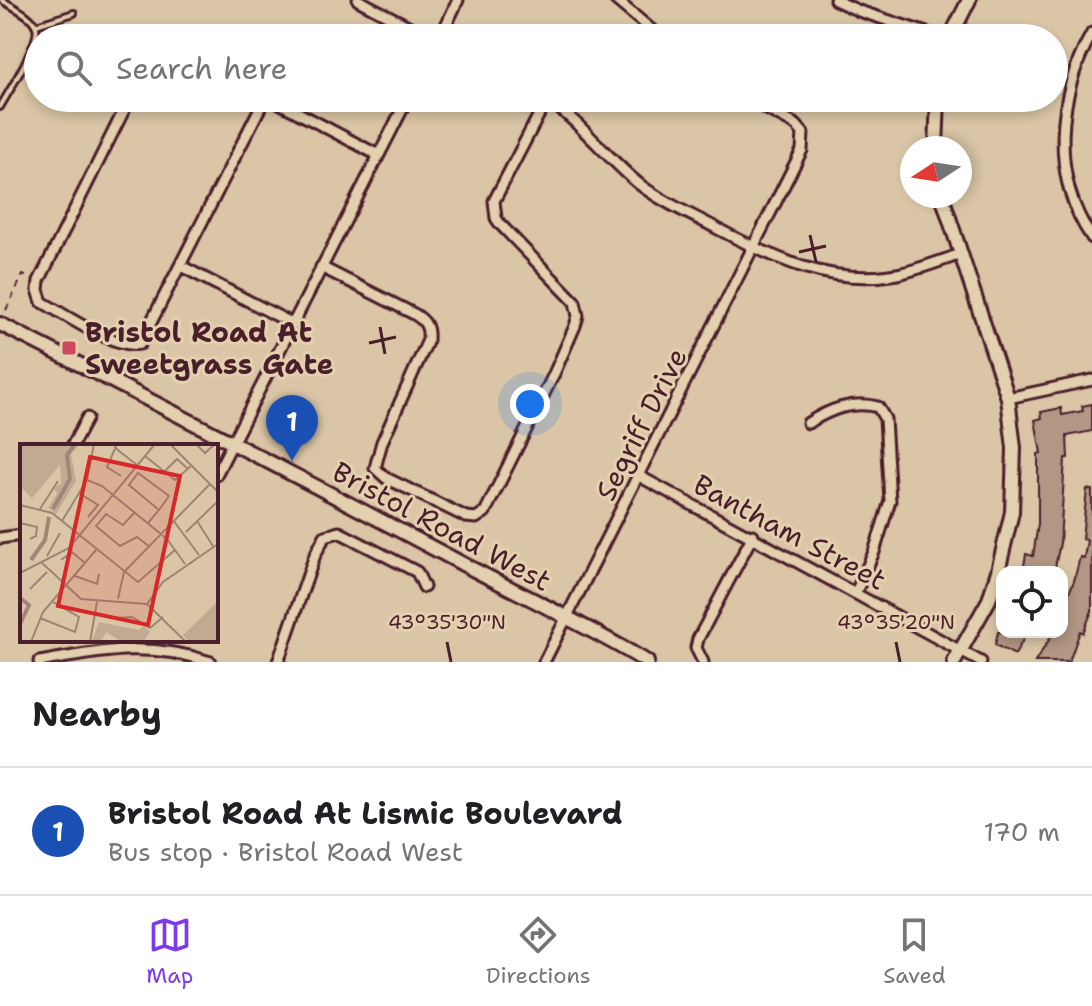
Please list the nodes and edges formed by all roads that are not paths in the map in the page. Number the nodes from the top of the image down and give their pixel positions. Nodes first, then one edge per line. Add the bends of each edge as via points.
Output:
1 (2, 0) edge
2 (358, 0) edge
3 (458, 0) edge
4 (616, 0) edge
5 (835, 0) edge
6 (969, 0) edge
7 (74, 13) dead end
8 (35, 24) edge
9 (39, 24) edge
10 (404, 24) edge
11 (447, 24) edge
12 (644, 24) edge
13 (899, 24) edge
14 (957, 24) edge
15 (1092, 33) edge
16 (24, 62) edge
17 (1068, 91) edge
18 (0, 107) edge
19 (123, 112) edge
20 (260, 112) edge
21 (294, 112) edge
22 (401, 112) edge
23 (539, 112) edge
24 (564, 112) edge
25 (772, 112) edge
26 (937, 112) edge
27 (1065, 112) edge
28 (936, 136) edge
29 (378, 155) junction
30 (946, 208) edge
31 (1092, 238) edge
32 (755, 248) junction
33 (961, 254) junction
34 (181, 266) junction
35 (321, 267) junction
36 (0, 324) edge
37 (293, 324) junction
38 (1092, 380) edge
39 (1008, 398) junction
40 (87, 418) dead end
41 (808, 423) dead end
42 (233, 443) junction
43 (73, 444) edge
44 (218, 471) edge
45 (639, 476) junction
46 (20, 535) edge
47 (753, 535) junction
48 (0, 538) edge
49 (424, 587) dead end
50 (856, 592) junction
51 (566, 619) junction
52 (163, 645) edge
53 (957, 656) edge
54 (39, 662) edge
55 (211, 662) edge
56 (278, 662) edge
57 (544, 662) edge
58 (647, 662) edge
59 (703, 662) edge
60 (981, 662) edge

1 - 8 lane
2 - 10 street
3 - 11 street
4 - 12 street
5 - 13 street
6 - 14 street
7 - 9 lane
15 - 17 street
16 - 18 lane
19 - 34 street via 39,281 42,302 133,346 140,344
20 - 34 street
21 - 29 street
22 - 29 street
23 - 35 street via 494,209 500,224 575,302 578,316 500,483 485,512 476,518 412,491 375,468 429,328 423,319
24 - 32 street via 642,186
25 - 32 street, Segriff Drive via 796,125 805,140
26 - 28 street
27 - 31 street via 1064,165 1080,220
29 - 35 street
30 - 33 street
32 - 33 street via 804,269 856,278 899,274
32 - 45 street, Segriff Drive
33 - 39 street
34 - 37 street
35 - 37 street
36 - 42 street, Bristol Road West
37 - 42 street
38 - 39 street
39 - 53 street via 1014,463 1007,540 989,600
40 - 43 street
41 - 50 street via 834,407 870,405 885,419 890,501
42 - 44 street
42 - 51 street, Bristol Road West
45 - 47 street, Bantham Street
45 - 51 street, Segriff Drive
46 - 48 street
47 - 50 street, Bantham Street
47 - 59 street via 698,639
49 - 56 street via 417,572 339,532 325,536
50 - 53 street, Bantham Street
51 - 57 street, Segriff Drive
51 - 58 street, Bristol Road West
52 - 54 street
52 - 55 street
53 - 60 street, Bantham Street

